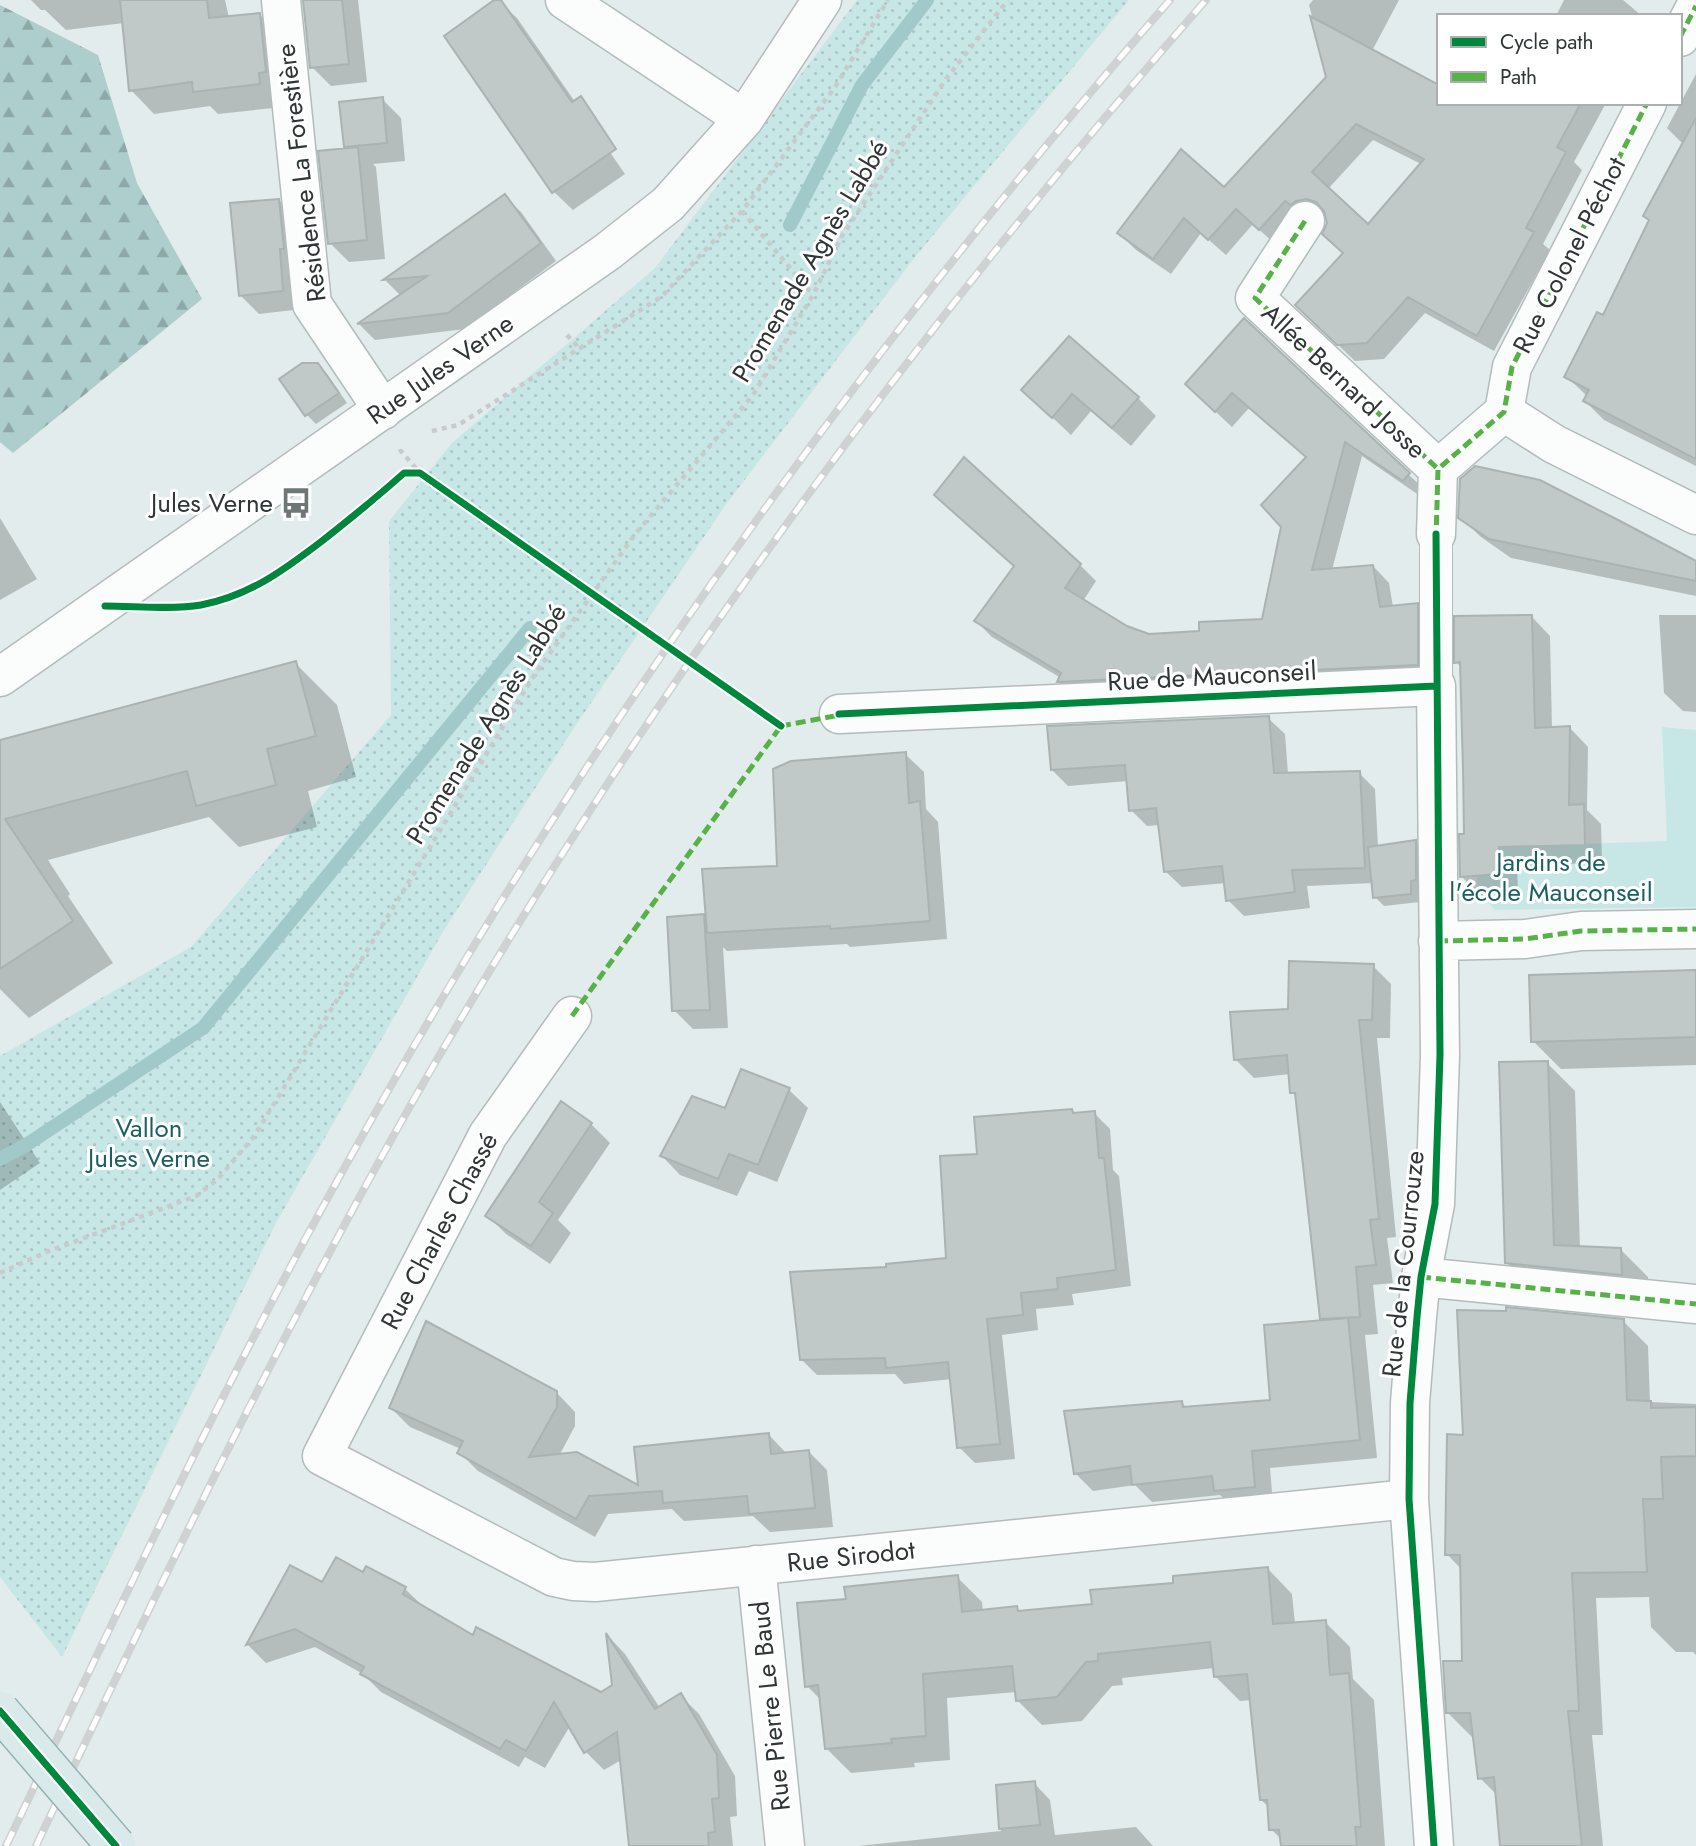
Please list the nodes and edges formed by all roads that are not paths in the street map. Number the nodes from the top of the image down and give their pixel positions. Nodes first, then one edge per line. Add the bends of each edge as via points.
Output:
1 (281, 0) edge
2 (565, 0) edge
3 (822, 0) edge
4 (1696, 6) edge
5 (1682, 33) edge
6 (1646, 105) edge
7 (744, 119) junction
8 (1305, 221) dead end
9 (383, 410) junction
10 (1504, 412) junction
11 (1438, 469) junction
12 (1696, 514) edge
13 (1436, 534) joint
14 (0, 677) edge
15 (1436, 686) junction
16 (839, 715) dead end
17 (1696, 929) edge
18 (1438, 941) junction
19 (572, 1016) dead end
20 (1421, 1277) junction
21 (1696, 1304) edge
22 (322, 1456) joint
23 (1409, 1499) junction
24 (756, 1565) junction
25 (0, 1711) edge
26 (116, 1846) edge
27 (785, 1846) edge
28 (1434, 1846) edge

1 - 9 street, Résidence La Forestière via 312,304
2 - 7 street
3 - 7 street, Rue Jules Verne
4 - 5 street
6 - 10 street, Rue Colonel Péchot via 1512,368
7 - 9 street, Rue Jules Verne via 668,204
8 - 11 street, Allée Bernard Josse via 1255,298
9 - 14 street, Rue Jules Verne
10 - 11 street
10 - 12 street via 1555,444
11 - 13 street
13 - 15 street
15 - 16 street, Rue de Mauconseil
15 - 18 street, Rue de la Courrouze
17 - 18 street
18 - 20 street, Rue de la Courrouze via 1436,1204
19 - 22 street, Rue Charles Chassé via 488,1135
20 - 21 street
20 - 23 street, Rue de la Courrouze via 1410,1403
22 - 24 street, Rue Sirodot via 554,1577 595,1581
23 - 24 street, Rue Sirodot
23 - 28 street, Rue de la Courrouze
24 - 27 street, Rue Pierre Le Baud
25 - 26 main road, bridge

